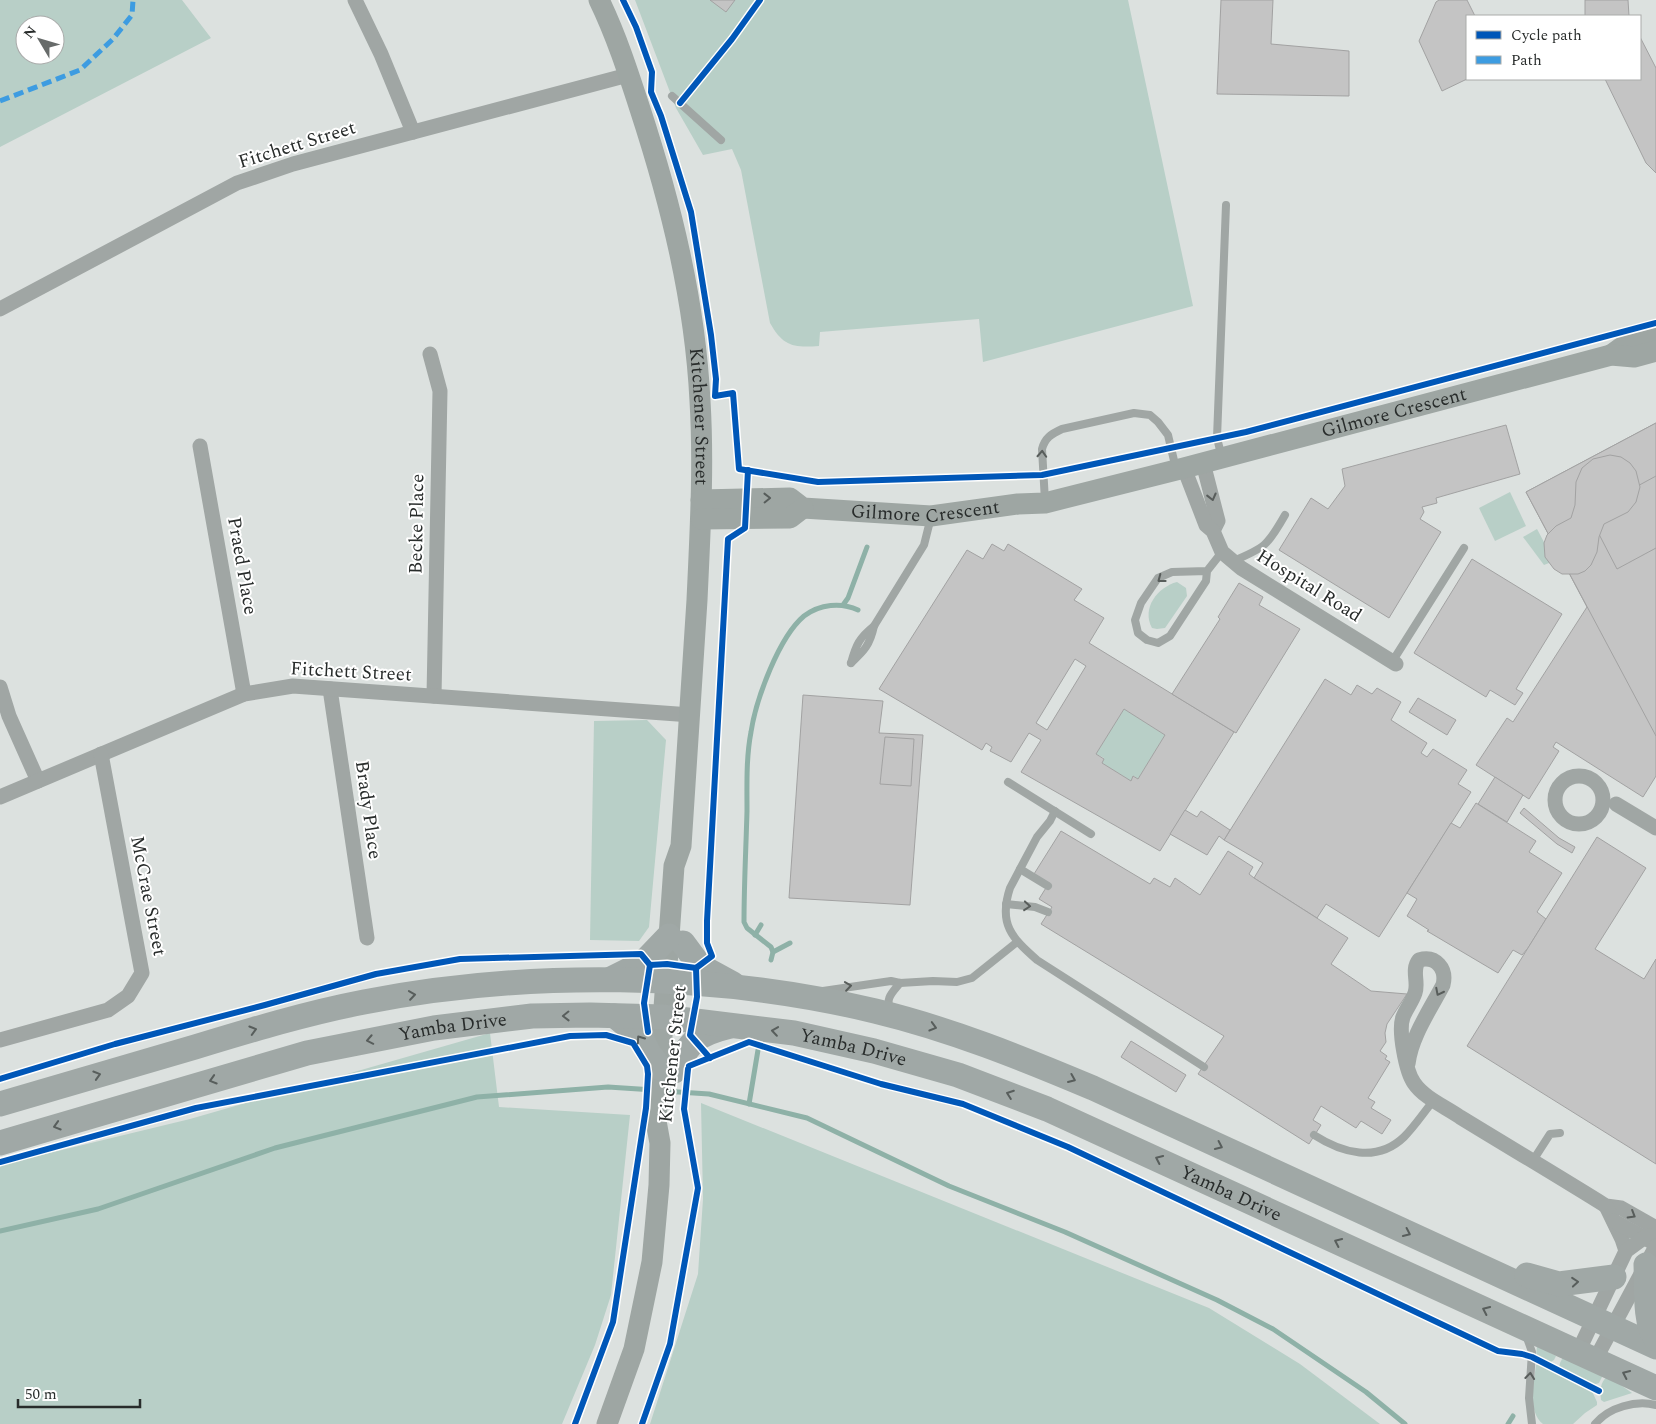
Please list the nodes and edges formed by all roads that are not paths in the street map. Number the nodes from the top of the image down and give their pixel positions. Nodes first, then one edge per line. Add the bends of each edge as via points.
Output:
1 (355, 0) edge
2 (599, 0) edge
3 (628, 75) junction
4 (672, 96) dead end
5 (413, 132) junction
6 (721, 140) dead end
7 (1226, 205) dead end
8 (0, 309) edge
9 (1655, 342) edge
10 (430, 354) dead end
11 (200, 446) dead end
12 (1196, 465) junction
13 (1045, 503) junction
14 (701, 510) junction
15 (1285, 514) dead end
16 (931, 516) junction
17 (1464, 548) dead end
18 (1227, 556) junction
19 (1208, 571) junction
20 (874, 626) dead end
21 (1394, 663) joint
22 (0, 687) edge
23 (330, 689) junction
24 (244, 694) junction
25 (434, 696) junction
26 (691, 715) junction
27 (101, 754) junction
28 (38, 780) junction
29 (1008, 782) dead end
30 (1601, 791) junction
31 (0, 797) edge
32 (1616, 804) junction
33 (1055, 811) junction
34 (1598, 814) junction
35 (1656, 828) edge
36 (1091, 834) dead end
37 (1020, 869) junction
38 (1048, 886) dead end
39 (1006, 904) junction
40 (1048, 912) dead end
41 (367, 938) dead end
42 (676, 939) junction
43 (1017, 942) junction
44 (608, 980) junction
45 (673, 982) junction
46 (900, 983) junction
47 (740, 987) junction
48 (800, 996) junction
49 (614, 1016) junction
50 (670, 1017) junction
51 (905, 1019) junction
52 (735, 1025) junction
53 (0, 1040) edge
54 (1408, 1064) junction
55 (1204, 1067) dead end
56 (667, 1069) junction
57 (1434, 1100) junction
58 (0, 1104) edge
59 (1560, 1133) dead end
60 (1314, 1135) dead end
61 (0, 1143) edge
62 (1532, 1162) junction
63 (1606, 1206) junction
64 (1614, 1221) junction
65 (1649, 1244) edge
66 (1477, 1265) junction
67 (1614, 1277) junction
68 (1603, 1324) junction
69 (1521, 1326) junction
70 (1656, 1339) edge
71 (1656, 1347) edge
72 (1586, 1356) junction
73 (1656, 1388) edge
74 (1656, 1405) edge
75 (1595, 1423) edge
76 (607, 1424) edge
77 (1532, 1424) edge

1 - 5 street
2 - 3 street, Kitchener Street
3 - 5 street, Fitchett Street
3 - 14 street, Kitchener Street via 654,152 687,283 700,398
4 - 6 lane
5 - 8 street, Fitchett Street via 236,183
7 - 12 lane via 1218,438
9 - 12 street, Gilmore Crescent via 1634,357 1611,356
10 - 25 street, Becke Place via 440,391
11 - 24 street, Praed Place
12 - 13 street, Gilmore Crescent
13 -> 12 lane via 1042,449 1044,441 1062,429 1134,413 1150,416
12 - 18 street via 1206,525
13 - 16 street, Gilmore Crescent
14 - 16 street, Gilmore Crescent via 790,498 803,508
14 - 26 street, Kitchener Street
15 - 18 lane via 1271,540 1262,548
16 - 20 lane via 924,545
17 - 21 lane
18 - 19 lane
18 - 21 street, Hospital Road
19 -> 19 lane via 1172,572 1158,578 1135,620 1138,633 1158,643 1170,636 1206,581
22 - 28 street via 9,716
23 - 24 street, Fitchett Street via 293,686
23 - 25 street, Fitchett Street
23 - 41 street, Brady Place
24 - 27 street, Fitchett Street
25 - 26 street, Fitchett Street
26 - 42 street, Kitchener Street via 681,846 674,866
27 - 28 street, Fitchett Street
27 - 53 street, McCrae Street via 142,973 128,996 108,1010
28 - 31 street, Fitchett Street
29 - 33 lane
30 - 32 street
30 - 34 street via 1602,807
30 - 34 street via 1592,780 1577,776 1563,782 1555,796 1558,811 1569,822 1585,823
32 - 34 street
32 - 35 street
33 - 36 lane
33 - 37 lane
37 - 38 lane
37 - 39 lane
39 -> 40 lane
39 - 43 lane via 1008,925
42 - 44 main road
42 - 45 street, Kitchener Street
42 - 47 main road via 700,966
43 - 46 lane via 972,978 957,982
43 - 55 lane via 1038,960
44 - 45 main road, Yamba Drive
58 -> 44 main road, Yamba Drive via 270,1025 366,1002 512,983
45 - 47 main road, Yamba Drive
45 - 50 street, Kitchener Street
48 -> 46 lane via 878,982
46 - 51 lane via 891,993 888,1004
47 - 48 main road, Yamba Drive
48 - 51 main road, Yamba Drive
49 - 50 main road, Yamba Drive
56 -> 49 main road via 648,1052 641,1037
49 -> 61 main road, Yamba Drive via 532,1016 434,1028 346,1044 266,1064
50 - 52 main road, Yamba Drive
50 - 56 street, Kitchener Street
51 -> 66 main road, Yamba Drive via 1018,1056 1093,1088
52 - 56 main road via 708,1031
69 -> 52 main road, Yamba Drive via 1020,1097 874,1051 794,1033
54 -> 54 street via 1400,1027 1417,986 1416,964 1419,960 1428,959 1441,967 1443,985 1418,1034
54 - 57 street via 1414,1084
56 - 76 street, Kitchener Street via 665,1097 656,1121 660,1143 659,1185 652,1262 634,1350
57 - 60 lane via 1402,1138 1375,1152 1351,1152
57 - 62 street
59 - 62 lane via 1550,1134
62 - 63 street
63 - 64 street
63 -> 65 street via 1621,1208
64 - 65 street
64 - 65 street
65 - 67 street
65 - 68 street
65 - 70 main road via 1648,1314
66 -> 67 main road via 1498,1263 1559,1284
66 - 68 main road, Yamba Drive
67 - 68 street
68 - 71 main road, Yamba Drive
68 - 72 street
68 - 72 street
69 - 72 main road, Yamba Drive
77 -> 69 lane via 1529,1398 1532,1352
73 -> 72 main road, Yamba Drive
74 - 75 lane via 1626,1406

